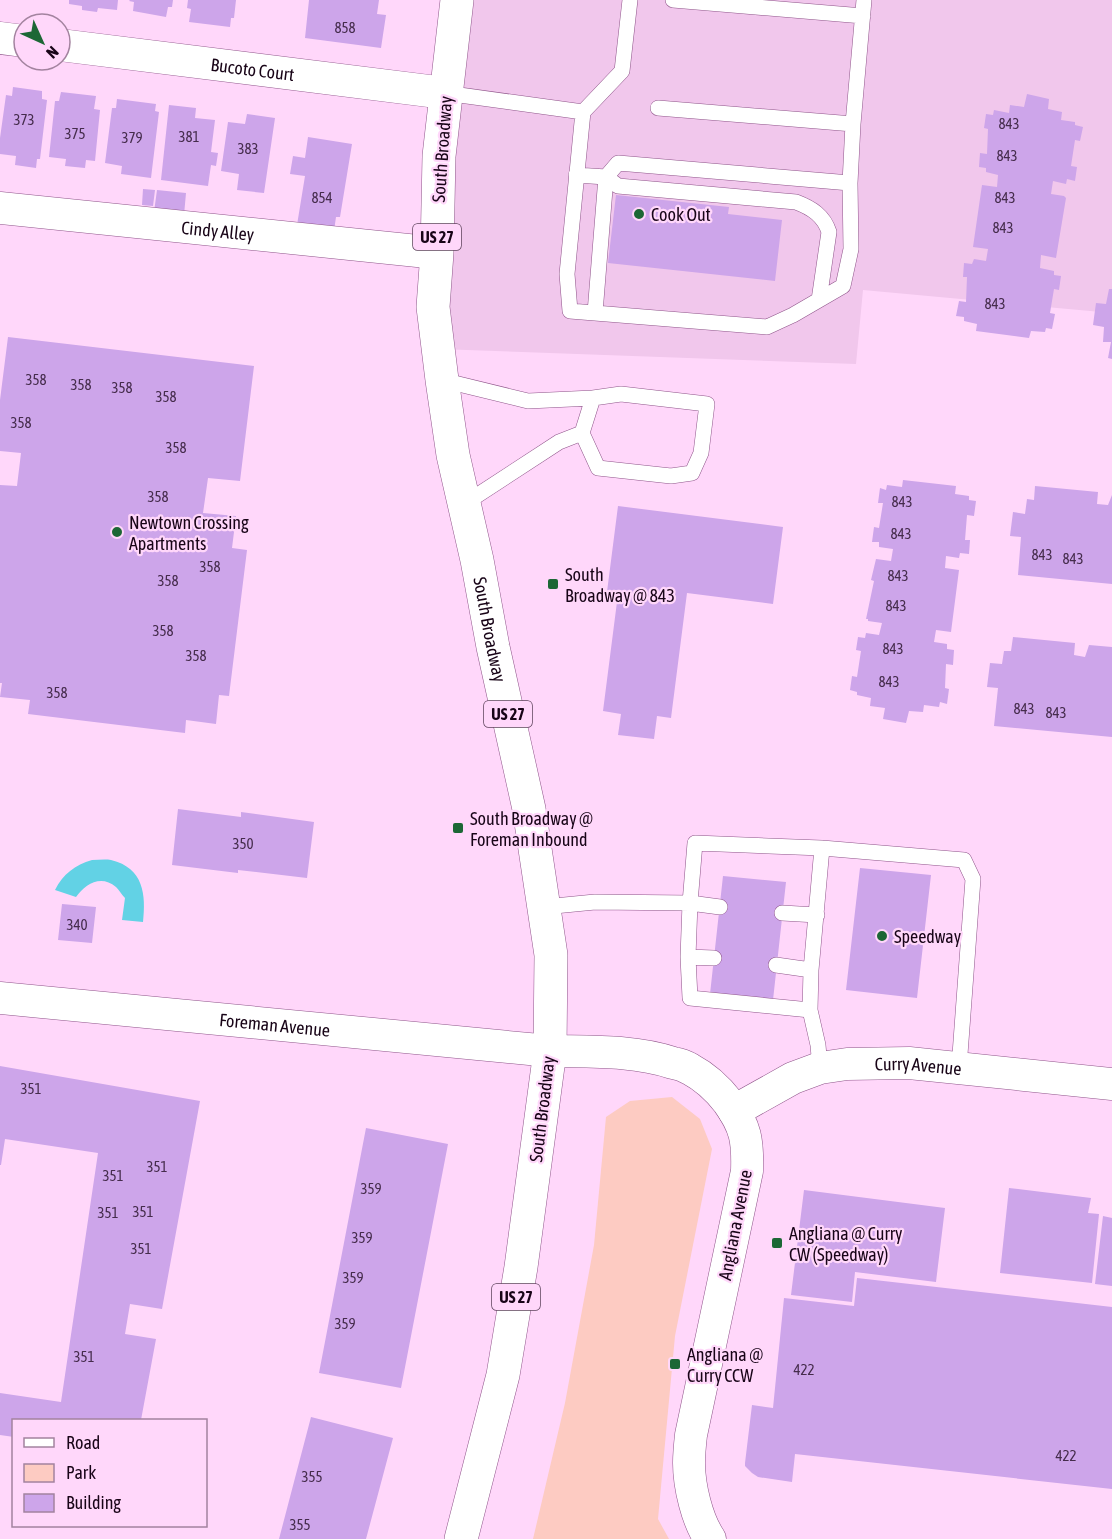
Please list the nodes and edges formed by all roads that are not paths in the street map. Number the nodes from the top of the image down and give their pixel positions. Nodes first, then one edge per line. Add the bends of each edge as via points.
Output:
1 (457, 0) edge
2 (630, 0) edge
3 (673, 0) edge
4 (863, 8) edge
5 (72, 46) edge
6 (445, 93) junction
7 (658, 108) dead end
8 (583, 112) junction
9 (853, 124) junction
10 (576, 175) junction
11 (606, 177) junction
12 (850, 183) junction
13 (0, 207) edge
14 (437, 253) junction
15 (819, 300) junction
16 (595, 313) junction
17 (442, 380) junction
18 (593, 398) junction
19 (582, 433) junction
20 (464, 504) junction
21 (822, 848) junction
22 (690, 903) junction
23 (544, 907) junction
24 (720, 907) dead end
25 (782, 913) dead end
26 (817, 915) junction
27 (688, 957) junction
28 (714, 958) dead end
29 (777, 965) dead end
30 (811, 970) junction
31 (0, 998) edge
32 (810, 1010) junction
33 (550, 1050) junction
34 (820, 1068) junction
35 (959, 1068) junction
36 (1112, 1084) edge
37 (735, 1111) junction
38 (462, 1539) edge
39 (710, 1539) edge

1 - 6 main road, South Broadway / US 27
2 - 8 lane via 622,71
3 - 4 lane
4 - 9 lane
5 - 6 street, Bucoto Court
6 - 8 lane
6 - 14 main road, South Broadway / US 27
7 - 9 lane
8 - 10 lane
9 - 12 lane
10 - 11 lane
10 - 16 lane via 567,274 570,311
11 - 12 lane via 618,163
11 - 15 lane via 618,186 796,202 809,207 829,232
11 - 16 lane
12 - 15 lane via 851,249 843,286
13 - 14 street, Cindy Alley
14 - 17 main road, South Broadway / US 27 via 433,306
15 - 16 lane via 767,327
17 - 18 lane via 528,401
17 - 20 main road, South Broadway / US 27
18 - 19 lane
18 - 19 lane via 621,394 707,404 701,453 692,473 671,476 598,468
19 - 20 lane via 559,442
20 - 23 main road, South Broadway / US 27 via 529,809
21 - 22 lane via 695,843
21 - 26 lane
21 - 35 lane via 964,860 973,879
22 - 23 lane via 594,902
22 - 24 lane
22 - 27 lane
23 - 33 main road, South Broadway / US 27 via 551,955
25 - 26 lane
26 - 30 lane
27 - 28 lane
27 - 32 lane via 690,998
29 - 30 lane
30 - 32 lane
31 - 33 street, Foreman Avenue
32 - 34 lane
33 - 37 street, Angliana Avenue via 660,1058 689,1068 708,1081
33 - 38 main road, South Broadway / US 27 via 503,1375
34 - 35 street, Curry Avenue via 909,1063
34 - 37 street, Curry Avenue via 793,1078
35 - 36 street, Curry Avenue
37 - 39 street, Angliana Avenue via 748,1150 747,1171 691,1435 689,1463 697,1511

